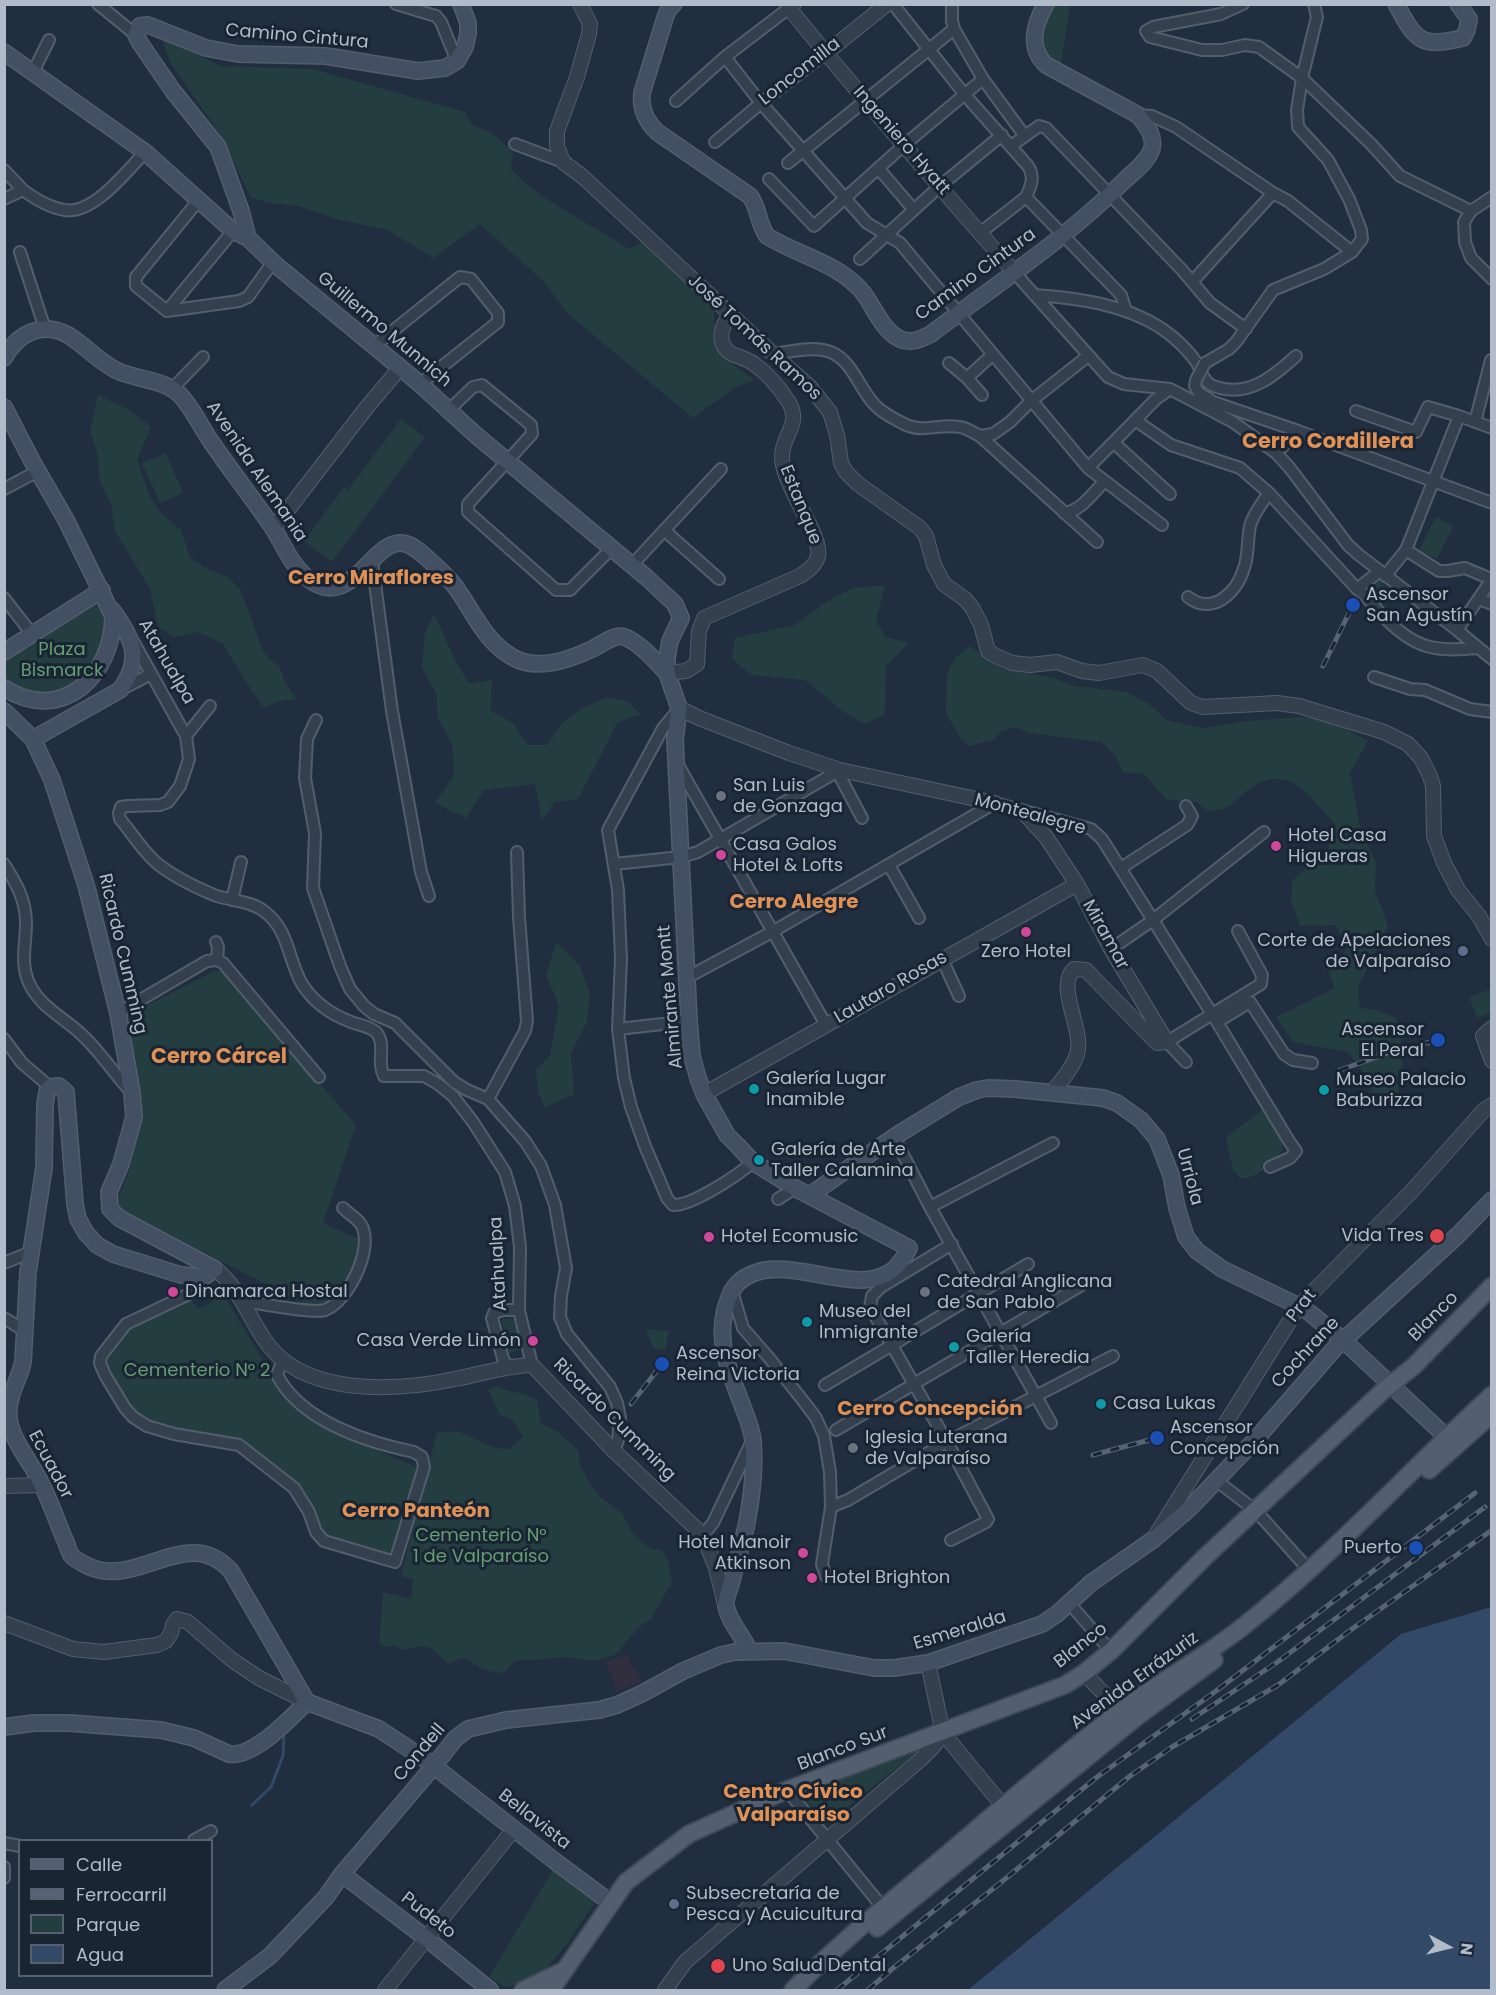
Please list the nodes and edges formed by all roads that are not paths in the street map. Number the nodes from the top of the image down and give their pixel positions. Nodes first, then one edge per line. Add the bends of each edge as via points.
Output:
1 (98, 4) edge
2 (396, 4) edge
3 (460, 4) edge
4 (580, 4) edge
5 (674, 4) edge
6 (887, 4) edge
7 (893, 4) edge
8 (952, 4) edge
9 (1243, 4) edge
10 (1314, 4) edge
11 (1396, 4) edge
12 (1458, 4) edge
13 (1045, 5) edge
14 (791, 6) edge
15 (954, 29) junction
16 (136, 35) junction
17 (49, 40) dead end
18 (929, 50) junction
19 (4, 52) edge
20 (826, 53) junction
21 (725, 57) junction
22 (457, 61) junction
23 (33, 72) junction
24 (1302, 78) junction
25 (983, 79) junction
26 (965, 95) junction
27 (676, 101) dead end
28 (866, 101) junction
29 (761, 103) junction
30 (1138, 115) junction
31 (1002, 135) junction
32 (1024, 135) junction
33 (715, 142) dead end
34 (515, 144) dead end
35 (903, 146) junction
36 (1011, 146) junction
37 (804, 150) junction
38 (145, 152) junction
39 (563, 162) junction
40 (788, 163) dead end
41 (878, 168) junction
42 (4, 170) edge
43 (769, 179) dead end
44 (940, 186) junction
45 (23, 190) junction
46 (1273, 193) junction
47 (1110, 195) junction
48 (845, 197) junction
49 (1026, 197) junction
50 (1491, 197) edge
51 (4, 199) edge
52 (198, 201) junction
53 (914, 210) junction
54 (1471, 211) junction
55 (233, 231) junction
56 (980, 233) junction
57 (886, 235) junction
58 (1062, 235) junction
59 (248, 238) junction
60 (20, 252) dead end
61 (1352, 252) junction
62 (860, 259) dead end
63 (273, 262) junction
64 (1014, 272) junction
65 (1491, 279) edge
66 (1192, 282) junction
67 (1034, 295) junction
68 (167, 311) junction
69 (1126, 311) junction
70 (958, 313) junction
71 (730, 315) junction
72 (45, 329) junction
73 (1246, 329) junction
74 (374, 346) junction
75 (773, 354) junction
76 (992, 355) junction
77 (1088, 356) junction
78 (1296, 356) dead end
79 (203, 357) dead end
80 (4, 358) edge
81 (1491, 360) edge
82 (949, 363) dead end
83 (400, 368) junction
84 (967, 378) junction
85 (420, 384) junction
86 (172, 389) junction
87 (1170, 389) junction
88 (982, 395) dead end
89 (1031, 401) junction
90 (4, 407) edge
91 (449, 410) junction
92 (1240, 411) junction
93 (1356, 411) dead end
94 (1460, 416) junction
95 (1135, 420) junction
96 (1233, 422) junction
97 (1475, 422) junction
98 (1491, 428) edge
99 (1298, 431) junction
100 (980, 436) junction
101 (1114, 443) junction
102 (1276, 453) junction
103 (507, 461) junction
104 (1088, 468) junction
105 (721, 469) dead end
106 (38, 471) junction
107 (1434, 481) junction
108 (1104, 482) junction
109 (4, 489) edge
110 (1269, 493) junction
111 (1170, 494) dead end
112 (1491, 503) edge
113 (1064, 513) junction
114 (1162, 525) dead end
115 (273, 529) junction
116 (664, 530) junction
117 (1097, 542) dead end
118 (612, 548) junction
119 (1406, 550) junction
120 (372, 561) junction
121 (632, 565) junction
122 (1382, 574) junction
123 (719, 579) dead end
124 (1491, 579) edge
125 (1357, 589) junction
126 (102, 590) junction
127 (1188, 597) dead end
128 (4, 598) edge
129 (1479, 599) junction
130 (1491, 604) edge
131 (111, 608) junction
132 (1457, 630) junction
133 (32, 634) junction
134 (131, 638) junction
135 (1478, 648) junction
136 (4, 652) edge
137 (1491, 659) edge
138 (667, 673) junction
139 (151, 674) junction
140 (1374, 677) dead end
141 (4, 688) edge
142 (120, 690) junction
143 (210, 706) dead end
144 (679, 708) junction
145 (4, 711) edge
146 (1491, 712) edge
147 (316, 720) dead end
148 (186, 736) junction
149 (33, 739) junction
150 (676, 760) junction
151 (839, 772) junction
152 (995, 803) junction
153 (1186, 806) dead end
154 (1022, 811) junction
155 (862, 818) dead end
156 (1264, 832) dead end
157 (721, 839) junction
158 (517, 852) dead end
159 (681, 857) junction
160 (241, 862) dead end
161 (4, 864) edge
162 (614, 864) junction
163 (889, 865) junction
164 (1121, 868) junction
165 (1077, 884) junction
166 (429, 896) dead end
167 (232, 900) junction
168 (919, 918) dead end
169 (1153, 920) junction
170 (1238, 931) dead end
171 (772, 932) junction
172 (1491, 939) edge
173 (216, 942) dead end
174 (1111, 949) junction
175 (942, 959) junction
176 (218, 960) junction
177 (688, 977) junction
178 (959, 996) dead end
179 (118, 1013) junction
180 (1215, 1018) junction
181 (689, 1021) junction
182 (826, 1025) junction
183 (1491, 1028) edge
184 (618, 1029) junction
185 (4, 1039) edge
186 (1167, 1042) junction
187 (1491, 1061) edge
188 (1186, 1062) dead end
189 (1312, 1062) dead end
190 (320, 1077) dead end
191 (454, 1082) junction
192 (50, 1087) junction
193 (1051, 1093) junction
194 (132, 1094) junction
195 (704, 1094) junction
196 (488, 1099) junction
197 (1491, 1105) edge
198 (470, 1118) junction
199 (894, 1137) junction
200 (1053, 1143) dead end
201 (753, 1162) junction
202 (1269, 1167) dead end
203 (795, 1188) junction
204 (810, 1195) junction
205 (778, 1198) dead end
206 (1491, 1200) edge
207 (930, 1207) junction
208 (343, 1208) dead end
209 (952, 1244) junction
210 (909, 1248) junction
211 (31, 1252) junction
212 (929, 1258) junction
213 (4, 1263) edge
214 (1028, 1264) dead end
215 (209, 1273) junction
216 (1080, 1286) dead end
217 (1491, 1286) edge
218 (732, 1291) junction
219 (979, 1294) junction
220 (243, 1301) junction
221 (1299, 1306) junction
222 (519, 1310) junction
223 (4, 1318) edge
224 (25, 1331) junction
225 (1001, 1333) junction
226 (1343, 1340) junction
227 (891, 1344) junction
228 (1113, 1356) dead end
229 (283, 1360) junction
230 (532, 1365) junction
231 (508, 1366) junction
232 (914, 1384) junction
233 (1390, 1384) junction
234 (825, 1385) dead end
235 (1036, 1395) junction
236 (1491, 1395) edge
237 (1491, 1414) edge
238 (1051, 1423) dead end
239 (836, 1430) dead end
240 (753, 1438) junction
241 (947, 1442) junction
242 (1452, 1442) junction
243 (614, 1451) junction
244 (1217, 1481) junction
245 (42, 1485) junction
246 (4, 1486) edge
247 (831, 1507) junction
248 (1256, 1511) junction
249 (703, 1535) junction
250 (1154, 1539) junction
251 (951, 1540) dead end
252 (1308, 1569) junction
253 (826, 1576) dead end
254 (1069, 1603) junction
255 (726, 1604) junction
256 (4, 1623) edge
257 (749, 1650) junction
258 (1110, 1651) junction
259 (928, 1663) junction
260 (1084, 1672) junction
261 (307, 1702) junction
262 (1123, 1719) junction
263 (4, 1727) edge
264 (943, 1733) junction
265 (434, 1766) junction
266 (788, 1791) junction
267 (1003, 1806) junction
268 (514, 1829) junction
269 (211, 1831) dead end
270 (196, 1839) edge
271 (828, 1840) junction
272 (4, 1867) edge
273 (342, 1874) junction
274 (4, 1878) edge
275 (611, 1903) junction
276 (883, 1908) junction
277 (426, 1938) junction
278 (565, 1970) junction
279 (225, 1990) edge
280 (385, 1990) edge
281 (488, 1990) edge
282 (523, 1990) edge
283 (551, 1990) edge
284 (665, 1990) edge
285 (793, 1990) edge
286 (807, 1990) edge

1 - 16 street
2 - 22 street via 436,16
3 - 22 main road via 468,34
4 - 39 street via 590,24 589,34 557,131
5 - 70 main road, Camino Cintura via 664,18 642,93 650,125 750,196 767,236 851,281 900,339 923,338
6 - 20 street, Loncomilla
7 - 18 street
8 - 15 street
9 - 24 street via 1221,14 1146,31 1150,36 1202,50 1259,47
10 - 24 street via 1317,17
11 - 12 main road via 1410,31 1437,44 1463,38 1469,19
13 - 30 main road via 1034,39 1039,58
14 - 20 street, Ingeniero Hyatt
14 - 21 street
15 - 18 street
15 - 25 street
16 - 22 main road, Camino Cintura via 140,26 148,25 206,48 238,54 326,56 418,71 445,68
16 - 59 main road via 173,91 218,147
17 - 23 street
18 - 26 street
18 - 28 street
19 - 23 main road, Guillermo Munnich
20 - 28 street, Ingeniero Hyatt
20 - 29 street, Loncomilla
21 - 27 street
21 - 29 street
23 - 38 main road, Guillermo Munnich
24 - 54 street via 1400,176
24 - 61 street via 1298,126 1328,160 1349,199 1362,239
25 - 26 street
25 - 32 street
26 - 31 street
26 - 35 street
28 - 35 street, Ingeniero Hyatt
28 - 37 street
29 - 33 street, Loncomilla
29 - 37 street
30 - 46 street via 1152,116 1176,127
30 - 47 main road, Camino Cintura via 1152,137 1152,147 1140,166
31 - 36 street
31 - 44 street
32 - 36 street
32 - 47 street via 1039,126 1046,128
34 - 39 street
35 - 41 street
35 - 44 street, Ingeniero Hyatt
36 - 49 street via 1031,171
37 - 40 street
37 - 48 street
38 - 45 street via 96,202 83,208 67,211
38 - 52 main road, Guillermo Munnich
39 - 71 street, José Tomás Ramos
41 - 48 street
41 - 53 street
42 - 45 street
43 - 48 street via 814,226
44 - 53 street
44 - 56 street, Ingeniero Hyatt
45 - 51 street
46 - 61 street
46 - 66 street
47 - 58 main road, Camino Cintura
47 - 66 street
48 - 57 street via 867,223
49 - 56 street
49 - 58 street
50 - 54 street
52 - 55 main road, Guillermo Munnich
52 - 68 street via 136,277 135,286
53 - 57 street
54 - 65 street via 1464,222 1465,242 1471,258
55 - 59 main road, Guillermo Munnich
55 - 68 street
56 - 64 street, Ingeniero Hyatt
57 - 62 street
57 - 70 street via 900,243
58 - 64 main road, Camino Cintura
58 - 69 street via 1121,295
59 - 63 main road, Guillermo Munnich
60 - 72 street
61 - 73 street via 1324,269 1273,290
63 - 68 street via 244,300
63 - 74 main road, Guillermo Munnich
64 - 67 street
64 - 70 main road, Camino Cintura
66 - 73 street via 1210,303
67 - 69 street via 1075,297
67 - 77 street
69 - 78 street via 1171,336 1198,365 1204,379 1224,389 1249,389
70 - 76 street
71 - 75 street, José Tomás Ramos
71 - 138 street, Estanque via 721,333 729,352 756,366 792,408 793,424 783,448 782,463 816,538 819,555 800,576 704,618 697,664 686,671
72 - 80 main road via 35,329 20,337
72 - 86 main road via 68,335 119,372
73 - 92 street, bridge via 1229,349 1205,363 1196,383 1203,397
74 - 83 main road, Guillermo Munnich
74 - 85 street via 460,277 471,279 498,312 498,322
75 - 100 street via 825,350 852,369 873,404 884,413 918,429 962,427
75 - 172 street, José Tomás Ramos via 810,387 830,412 846,472 926,536 944,584 973,609 988,651 996,656 1012,663 1057,662 1099,673 1143,665 1157,671 1191,703 1203,707 1277,703 1299,706 1384,732 1408,744 1430,776 1434,836 1444,863
76 - 84 street
76 - 89 street
77 - 87 street via 1117,382
77 - 89 street
79 - 86 street
81 - 97 street
82 - 84 street
83 - 85 main road, Guillermo Munnich
83 - 115 street
84 - 88 street
85 - 91 main road, Guillermo Munnich
86 - 115 main road, Avenida Alemania via 182,397
87 - 95 street
87 - 96 street
89 - 100 street via 1005,426
89 - 104 street
90 - 106 main road
91 - 103 main road, Guillermo Munnich
91 - 103 street via 473,387 482,385 531,425 532,434
92 - 96 street
92 - 99 street
93 - 94 street via 1416,432 1428,407
94 - 97 street
94 - 107 street
95 - 101 street
95 - 110 street via 1171,445 1239,468
96 - 102 street
97 - 98 street
99 - 102 street
99 - 107 street
100 - 113 street
101 - 104 street
101 - 111 street
102 - 122 street via 1348,545
103 - 118 main road, Guillermo Munnich
103 - 118 street via 468,504 468,512 556,590 570,590
104 - 108 street
105 - 116 street
106 - 109 street
106 - 126 main road
107 - 112 street
107 - 119 street
108 - 113 street via 1078,509
108 - 114 street
110 - 125 street
110 - 127 street via 1250,525 1245,568 1225,598 1204,605
113 - 117 street
115 - 120 main road, Avenida Alemania via 302,573 325,587 341,585
116 - 121 street
116 - 123 street
118 - 121 main road, Guillermo Munnich
119 - 122 street
119 - 124 street via 1439,571 1465,568
120 - 138 main road, Avenida Alemania via 390,546 408,544 440,570 490,638 516,659 530,663 562,661 623,636
120 - 166 street via 392,711 421,872
121 - 138 main road, Guillermo Munnich via 668,596 679,612 680,624 668,649
122 - 125 street
122 - 132 street
124 - 129 street
125 - 135 street via 1408,638 1427,647
126 - 131 main road
126 - 133 main road
128 - 133 street
129 - 130 street
129 - 132 street
131 - 134 main road, Atahualpa
131 - 141 main road via 113,632 105,658 80,689 57,699 35,700
132 - 135 street
133 - 136 main road
134 - 139 street, Atahualpa
134 - 142 main road via 132,664
135 - 137 street
138 - 144 main road, Almirante Montt
139 - 142 street
139 - 148 street, Atahualpa
140 - 146 street via 1425,690 1470,709
142 - 149 main road
143 - 148 street, Atahualpa
144 - 150 main road, Almirante Montt
144 - 151 street, Montealegre
144 - 162 street via 663,728 608,830
145 - 149 main road, Ricardo Cumming
147 - 191 street via 307,739 305,778 315,833 313,888 340,966 350,989 364,1006 395,1023
148 - 167 street, Atahualpa via 189,759 174,795 160,805 121,807 120,819 156,863 178,878
149 - 179 main road, Ricardo Cumming via 52,780 78,857
150 - 157 street
150 - 159 main road, Almirante Montt
151 - 152 street, Montealegre
151 - 155 street
151 - 157 street
152 - 154 street, Montealegre
152 - 163 street
153 - 164 street via 1192,816 1187,825
154 - 164 street, Montealegre via 1090,829 1102,839
154 - 165 street, Miramar via 1046,837
156 - 169 street
157 - 159 street
157 - 171 street
158 - 196 street via 527,1022
159 - 162 street
159 - 177 main road, Almirante Montt
160 - 167 street
161 - 194 street via 24,903 23,954 29,983 49,1010 93,1046
162 - 184 street via 621,948
163 - 168 street
163 - 171 street
164 - 169 street, Montealegre
165 - 174 street, Miramar
165 - 175 street, Lautaro Rosas
167 - 198 street, Atahualpa via 259,907 276,922 301,983 320,1007 377,1034 384,1076 424,1076 453,1096
169 - 174 street
169 - 180 street, Montealegre
170 - 180 street via 1262,975 1261,984
171 - 177 street
171 - 182 street
173 - 176 street
174 - 186 street, Miramar
175 - 178 street
175 - 182 street, Lautaro Rosas
176 - 179 street via 207,961
176 - 190 street
177 - 181 main road, Almirante Montt
179 - 194 main road, Ricardo Cumming
180 - 186 street
180 - 189 street via 1250,1002 1284,1054 1293,1060
180 - 202 street, Montealegre via 1296,1151
181 - 184 street
181 - 195 main road, Almirante Montt via 692,1056
182 - 195 street, Lautaro Rosas
183 - 187 street via 1483,1036
184 - 201 street via 631,1107 673,1205 681,1206
185 - 192 street via 22,1063
186 - 188 street, Miramar
186 - 193 street via 1157,1043 1086,970 1074,969 1069,982 1079,1042 1077,1055
191 - 196 street
191 - 198 street
192 - 211 main road, Ecuador via 45,1104 44,1168
192 - 215 main road via 59,1086 66,1092 75,1204 86,1233 113,1254 181,1275
193 - 199 main road, Urriola via 977,1090
193 - 221 main road, Urriola via 1103,1098 1141,1120 1157,1139 1171,1175 1186,1237 1197,1251 1222,1269
194 - 215 main road, Ricardo Cumming via 134,1117 110,1192 110,1209
195 - 201 main road, Almirante Montt via 728,1135
196 - 243 street via 541,1166 555,1205 566,1268 560,1317 567,1334 610,1387 617,1403 620,1417
197 - 221 street, Prat
198 - 222 street, Atahualpa via 505,1172 515,1206 520,1247
199 - 204 main road, Urriola
199 - 207 street
200 - 207 street
201 - 203 main road, Almirante Montt
203 - 204 main road, Almirante Montt
203 - 205 street
204 - 210 main road, Almirante Montt
206 - 226 main road, Cochrane
207 - 209 street
208 - 220 street via 361,1224 366,1243 359,1268 336,1304 324,1311 308,1311
209 - 212 street
209 - 219 street
210 - 212 street, Almirante Montt
210 - 218 main road via 892,1271 873,1278 854,1280 784,1269 751,1275
211 - 213 street
211 - 224 main road, Ecuador
212 - 227 street via 872,1296 870,1307
214 - 219 street
215 - 220 street, Ricardo Cumming via 228,1280
215 - 229 street via 189,1294 126,1324 101,1356 105,1375 125,1408 147,1426 239,1445 294,1488 324,1541 396,1561 424,1467 422,1456 342,1428 305,1408 284,1388 277,1375
216 - 225 street
217 - 233 main road, Blanco via 1441,1340
218 - 240 main road via 723,1319 723,1353
218 - 247 street via 742,1328 816,1418 824,1436
219 - 225 street
219 - 227 street
220 - 229 street, Ricardo Cumming
221 - 226 main road, Urriola
221 - 250 street, Prat
222 - 230 street, Atahualpa
222 - 231 street via 494,1312 492,1318
223 - 224 street
224 - 245 main road, Ecuador via 21,1373 10,1401 9,1425
225 - 232 street
225 - 235 street
226 - 233 main road, Urriola
226 - 244 main road, Cochrane
227 - 232 street
227 - 234 street
228 - 235 street
229 - 231 street, Ricardo Cumming via 321,1378 366,1387 444,1381
230 - 231 street, Ricardo Cumming
230 - 243 street, Ricardo Cumming
232 - 239 street
232 - 241 street
233 - 242 main road, Urriola
233 - 248 main road, Blanco
235 - 238 street
235 - 241 street
236 - 242 main road, Avenida Errázuriz
237 - 242 main road, Avenida Errázuriz
240 - 249 street
240 - 255 main road via 754,1467 747,1522
241 - 247 street
241 - 251 street via 988,1519
242 - 252 main road, Avenida Errázuriz
242 - 262 main road, Avenida Errázuriz via 1264,1621 1203,1669
243 - 249 street, Ricardo Cumming
244 - 248 street
244 - 250 main road, Cochrane
245 - 246 street
245 - 261 main road, Ecuador via 72,1556 88,1566 118,1573 187,1552 213,1557 226,1565
247 - 253 street via 822,1564
248 - 252 street
248 - 258 main road, Blanco
249 - 255 street, Ricardo Cumming
250 - 254 main road, Esmeralda
252 - 262 main road, Avenida Errázuriz via 1261,1612
254 - 258 street
254 - 259 main road, Esmeralda via 1032,1629
255 - 257 main road
256 - 261 street via 73,1649 104,1652 157,1645 166,1641 177,1619 182,1619 232,1660
257 - 259 main road, Esmeralda via 791,1652 874,1668
257 - 265 main road, Condell via 721,1654 617,1705 477,1726 455,1739
258 - 260 main road, Blanco
259 - 264 street
260 - 262 street
260 - 264 main road, Blanco via 1065,1685
261 - 263 main road via 279,1729 247,1752 235,1755 161,1730 69,1723
261 - 265 main road, Bellavista via 379,1729
262 - 267 main road, Avenida Errázuriz
262 - 286 main road, Avenida Errázuriz
264 - 266 main road, Blanco Sur
264 - 267 street
264 - 271 street, Blanco via 933,1747
265 - 268 main road, Bellavista
265 - 273 main road, Condell
266 - 271 street
266 - 275 main road, Blanco Sur via 689,1834 626,1882
267 - 276 main road, Avenida Errázuriz
268 - 275 main road, Bellavista
268 - 277 street
269 - 270 street
271 - 276 street
271 - 284 street, Blanco via 685,1962
272 - 274 street
273 - 277 main road, Pudeto
273 - 279 main road, Condell via 326,1897 270,1956
275 - 278 main road, Blanco Sur
276 - 285 main road, Avenida Errázuriz
277 - 280 street
277 - 281 main road, Pudeto
278 - 282 main road
278 - 283 main road, Blanco Sur

